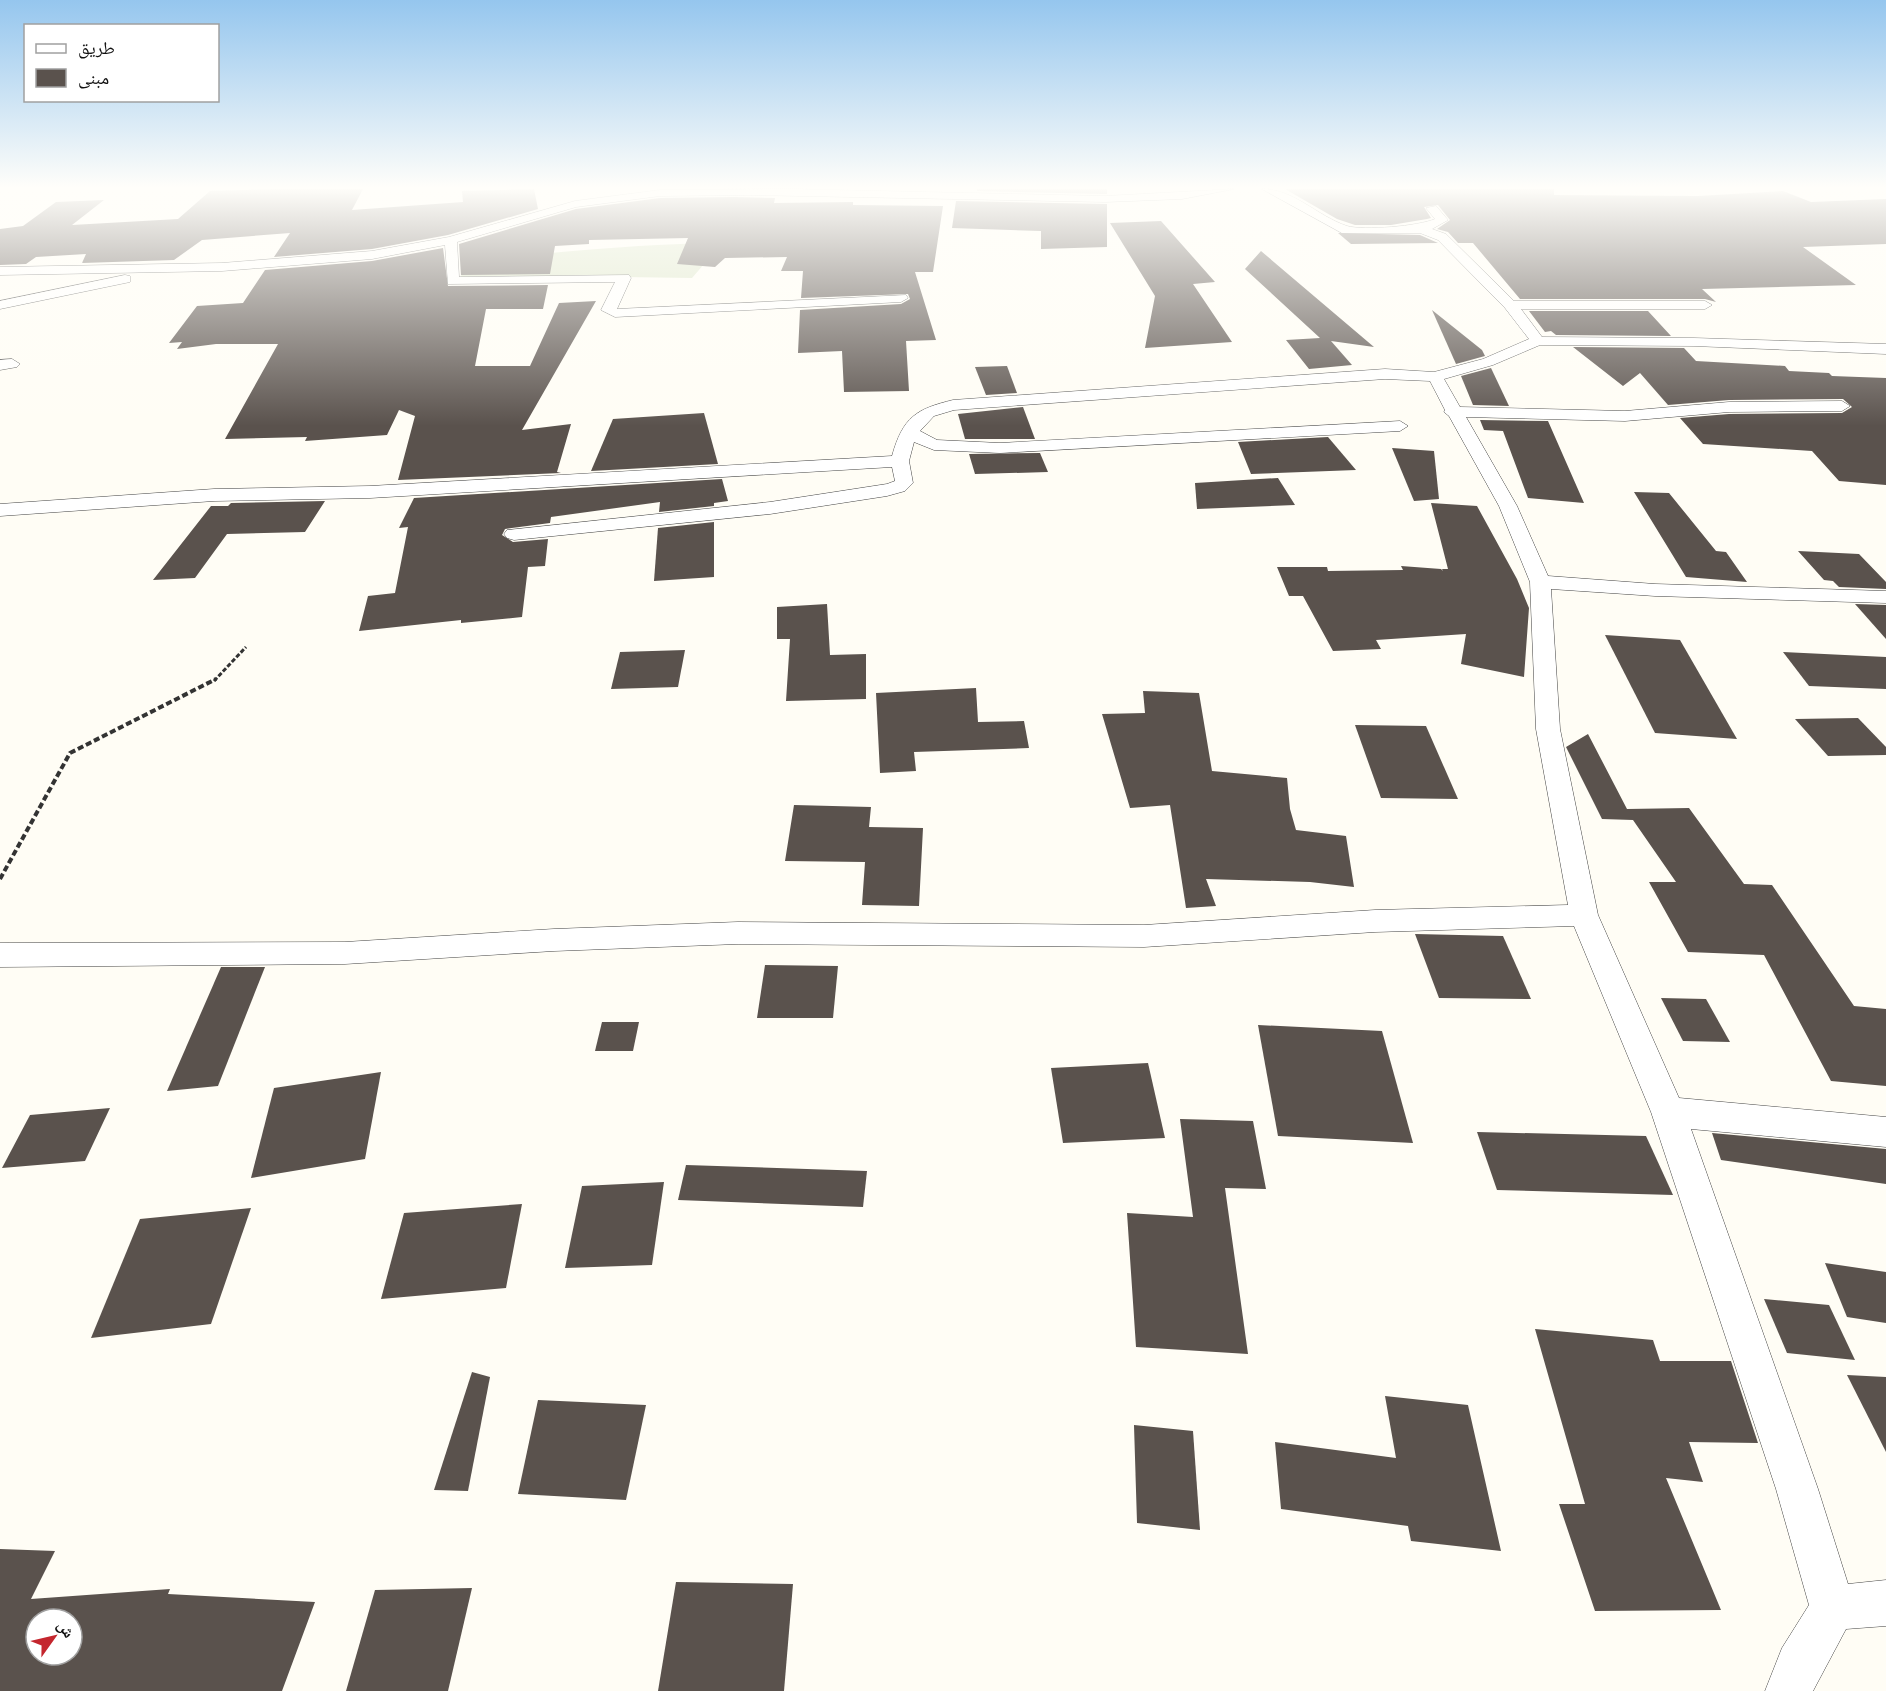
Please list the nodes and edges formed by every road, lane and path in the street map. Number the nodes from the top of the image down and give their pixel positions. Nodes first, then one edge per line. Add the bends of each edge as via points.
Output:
1 (179, 268) joint
2 (452, 268) edge
3 (1475, 268) edge
4 (0, 271) edge
5 (901, 298) dead end
6 (0, 305) edge
7 (1510, 305) junction
8 (1705, 305) dead end
9 (1538, 341) junction
10 (1886, 349) edge
11 (1435, 377) junction
12 (1842, 406) dead end
13 (1452, 412) junction
14 (1400, 426) dead end
15 (912, 433) junction
16 (900, 461) junction
17 (0, 510) edge
18 (514, 534) dead end
19 (1540, 582) junction
20 (1886, 597) edge
21 (246, 646) dead end
22 (0, 879) edge
23 (1584, 915) junction
24 (0, 956) edge
25 (1668, 1113) junction
26 (1886, 1132) edge
27 (1886, 1603) edge
28 (1833, 1608) junction
29 (1789, 1691) edge

1 - 4 street
1 - 6 street
2 - 5 street via 453,281 624,278 608,310 615,313
3 - 7 street
7 - 8 street
7 - 9 street
9 - 10 street
9 - 11 street via 1488,362
11 - 13 street
11 - 15 street via 1373,375 953,405 932,410
12 - 13 street via 1729,407 1625,416
13 - 19 street via 1508,506
14 - 15 street via 1000,448 934,445
15 - 16 street via 901,450
16 - 17 street via 370,492 232,494
16 - 18 street via 904,483 887,490 737,512
19 - 20 street via 1654,590
19 - 23 street via 1548,729
21 - 22 path via 215,680 70,753
23 - 24 street via 1375,921 1144,936 738,933 345,953
23 - 25 street
25 - 26 street
25 - 28 street via 1797,1489
27 - 28 street
28 - 29 street via 1799,1665

